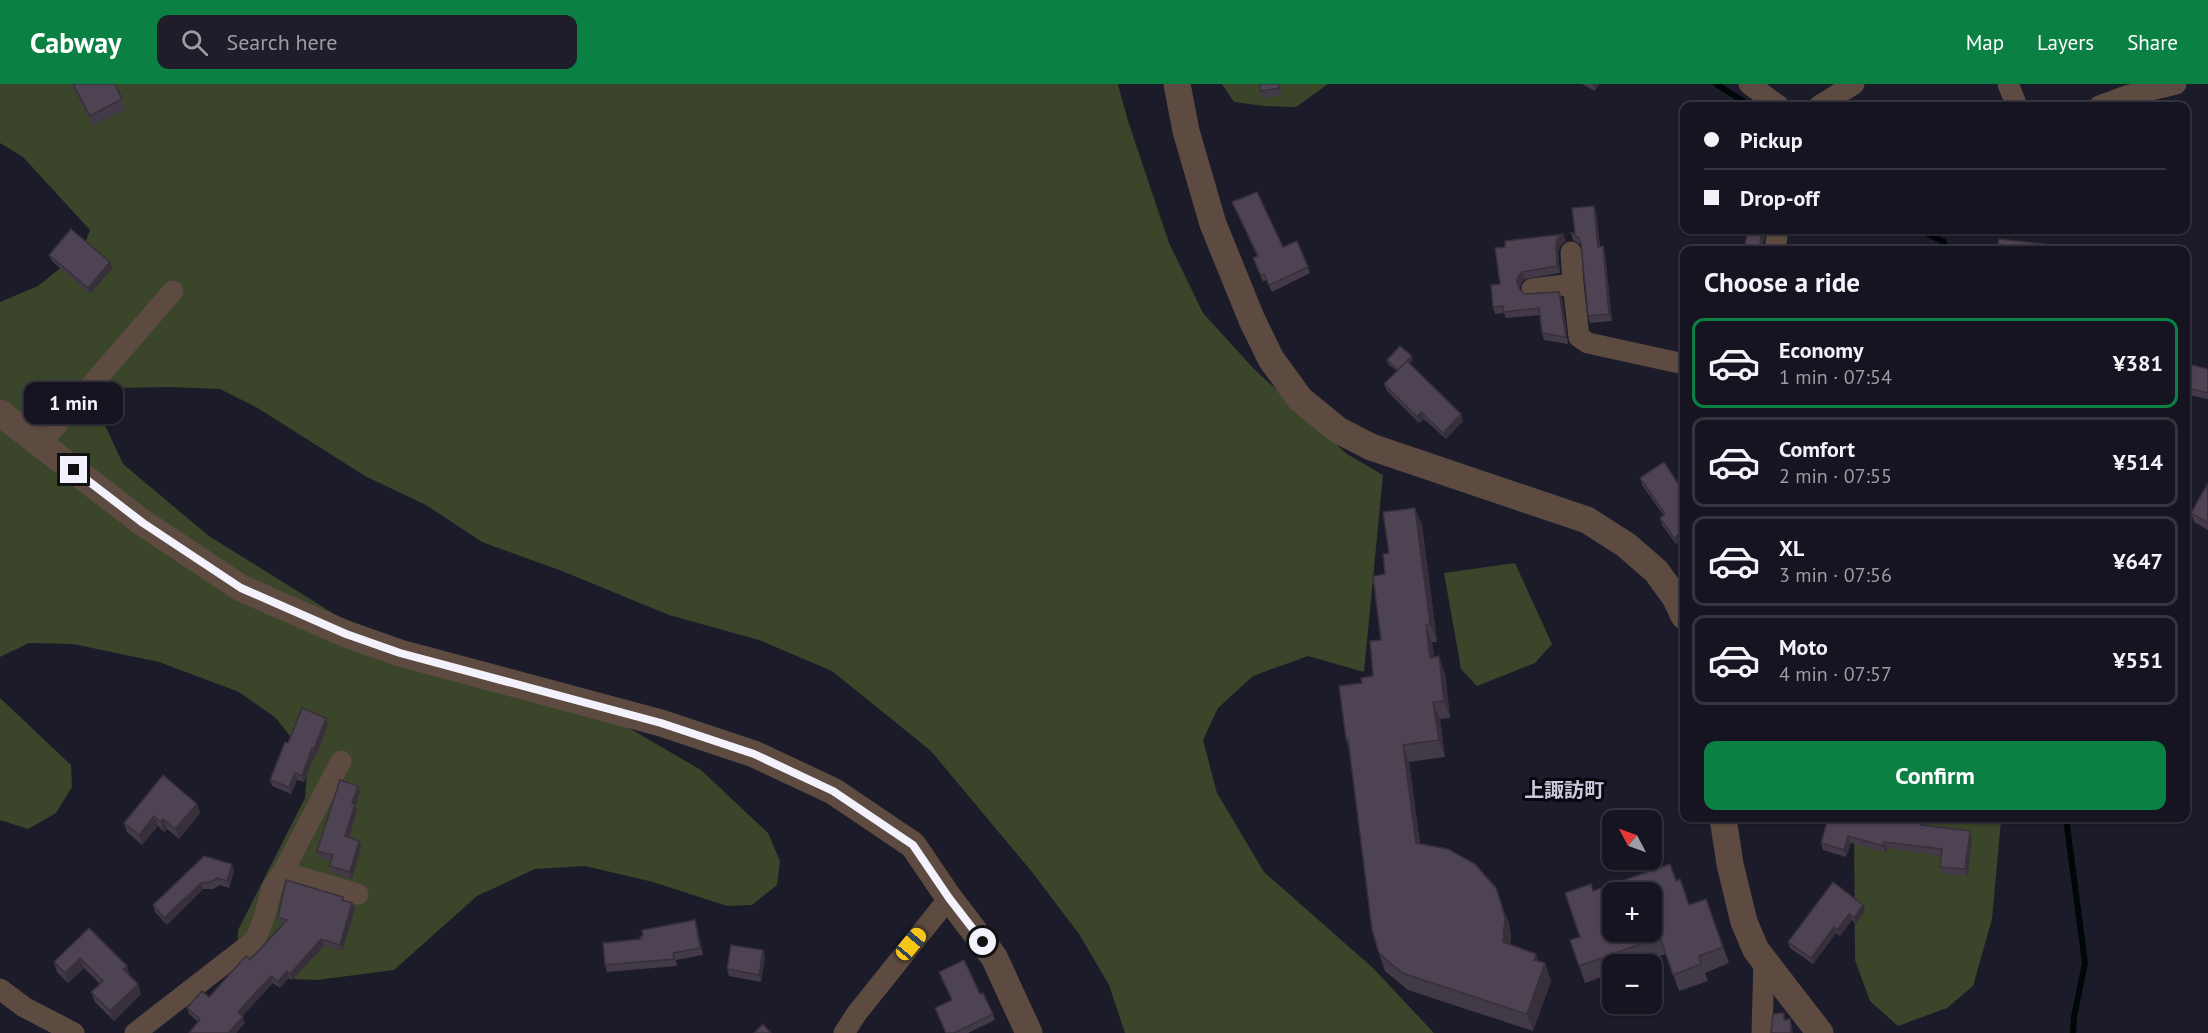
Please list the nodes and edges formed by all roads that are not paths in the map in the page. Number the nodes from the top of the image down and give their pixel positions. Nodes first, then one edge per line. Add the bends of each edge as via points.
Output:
1 (1177, 84) edge
2 (1749, 84) edge
3 (1854, 84) edge
4 (2008, 84) edge
5 (2176, 84) edge
6 (1774, 102) edge
7 (1825, 102) edge
8 (2015, 102) edge
9 (2110, 102) edge
10 (1571, 252) dead end
11 (1573, 284) junction
12 (1532, 289) dead end
13 (173, 291) dead end
14 (1680, 363) edge
15 (0, 413) edge
16 (40, 444) junction
17 (1680, 606) edge
18 (341, 760) dead end
19 (1724, 822) edge
20 (283, 872) junction
21 (358, 894) dead end
22 (949, 898) junction
23 (1764, 960) junction
24 (0, 989) edge
25 (74, 1033) edge
26 (135, 1033) edge
27 (844, 1033) edge
28 (1029, 1033) edge
29 (1762, 1033) edge
30 (1820, 1033) edge

1 - 17 street via 1213,224 1266,350 1300,399 1338,430 1371,447 1587,520 1656,570
2 - 6 street
3 - 7 street
4 - 8 street
5 - 9 street
10 - 11 street
11 - 12 street
11 - 14 street via 1579,337 1588,343
13 - 16 street
15 - 16 street
16 - 22 street via 143,523 241,588 339,631 400,653 661,723 754,754 833,791 913,845
18 - 20 street
19 - 23 street via 1744,922
20 - 21 street
20 - 26 street via 272,888 255,940
22 - 27 street
22 - 28 street via 994,957
23 - 29 street
23 - 30 street
24 - 25 street via 24,1007

